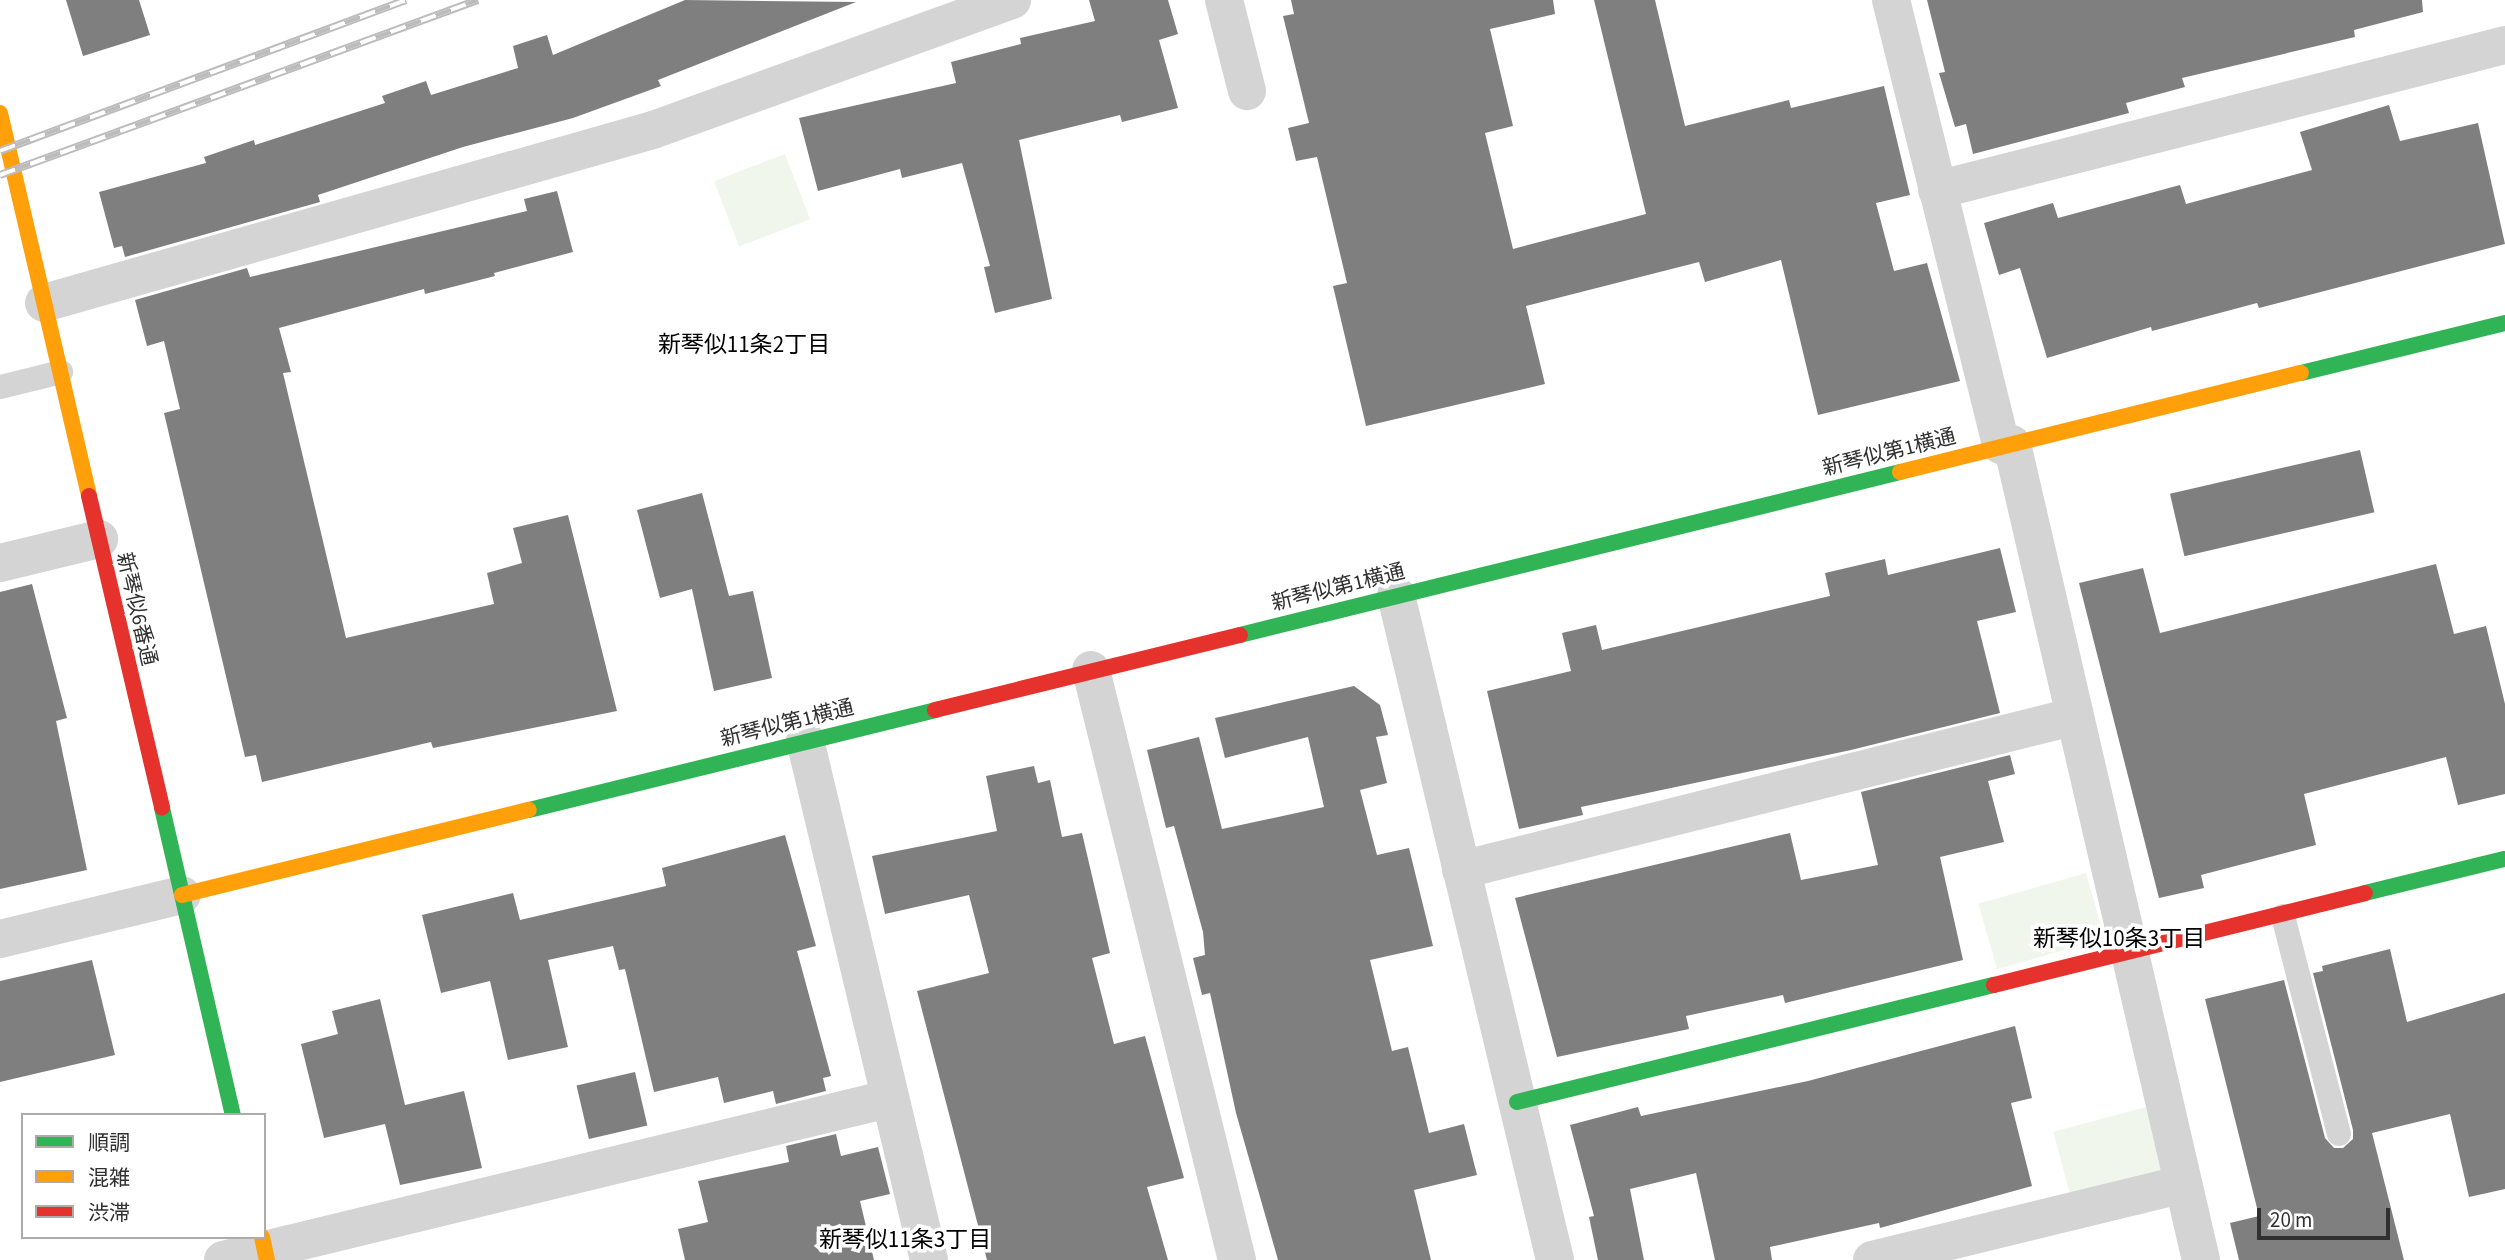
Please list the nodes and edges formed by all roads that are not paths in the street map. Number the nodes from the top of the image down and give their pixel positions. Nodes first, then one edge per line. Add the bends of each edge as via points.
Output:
1 (1012, 0) edge
2 (1224, 0) edge
3 (1891, 0) edge
4 (2505, 45) edge
5 (1247, 91) dead end
6 (0, 113) edge
7 (1937, 190) junction
8 (44, 303) junction
9 (2505, 323) edge
10 (61, 372) junction
11 (0, 387) edge
12 (2006, 445) junction
13 (99, 539) junction
14 (0, 563) edge
15 (1395, 595) junction
16 (1091, 670) junction
17 (2072, 717) junction
18 (805, 740) junction
19 (2505, 859) edge
20 (1461, 870) junction
21 (182, 895) junction
22 (2283, 916) junction
23 (0, 939) edge
24 (2129, 954) junction
25 (888, 1099) junction
26 (1517, 1102) junction
27 (233, 1113) edge
28 (2339, 1134) dead end
29 (2183, 1184) junction
30 (264, 1249) edge
31 (223, 1260) edge
32 (929, 1260) edge
33 (1237, 1260) edge
34 (1555, 1260) edge
35 (1872, 1260) edge
36 (2201, 1260) edge

1 - 8 street via 653,130
2 - 5 street
3 - 7 street
4 - 7 street
6 - 8 street, 新琴似6番通
7 - 12 street
8 - 10 street, 新琴似6番通
9 - 12 street, 新琴似第1横通
10 - 11 lane
10 - 13 street, 新琴似6番通
12 - 15 street, 新琴似第1横通
12 - 17 street
13 - 14 street
13 - 21 street, 新琴似6番通
15 - 16 street, 新琴似第1横通
15 - 20 street
16 - 18 street, 新琴似第1横通
16 - 33 street
17 - 20 street
17 - 24 street
18 - 21 street, 新琴似第1横通
18 - 25 street
19 - 22 street
20 - 26 street
21 - 23 street
21 - 27 street, 新琴似6番通
22 - 24 street
22 - 28 lane
24 - 26 street
24 - 29 street
25 - 30 street
25 - 32 street
26 - 34 street
29 - 35 street
29 - 36 street
30 - 31 street

